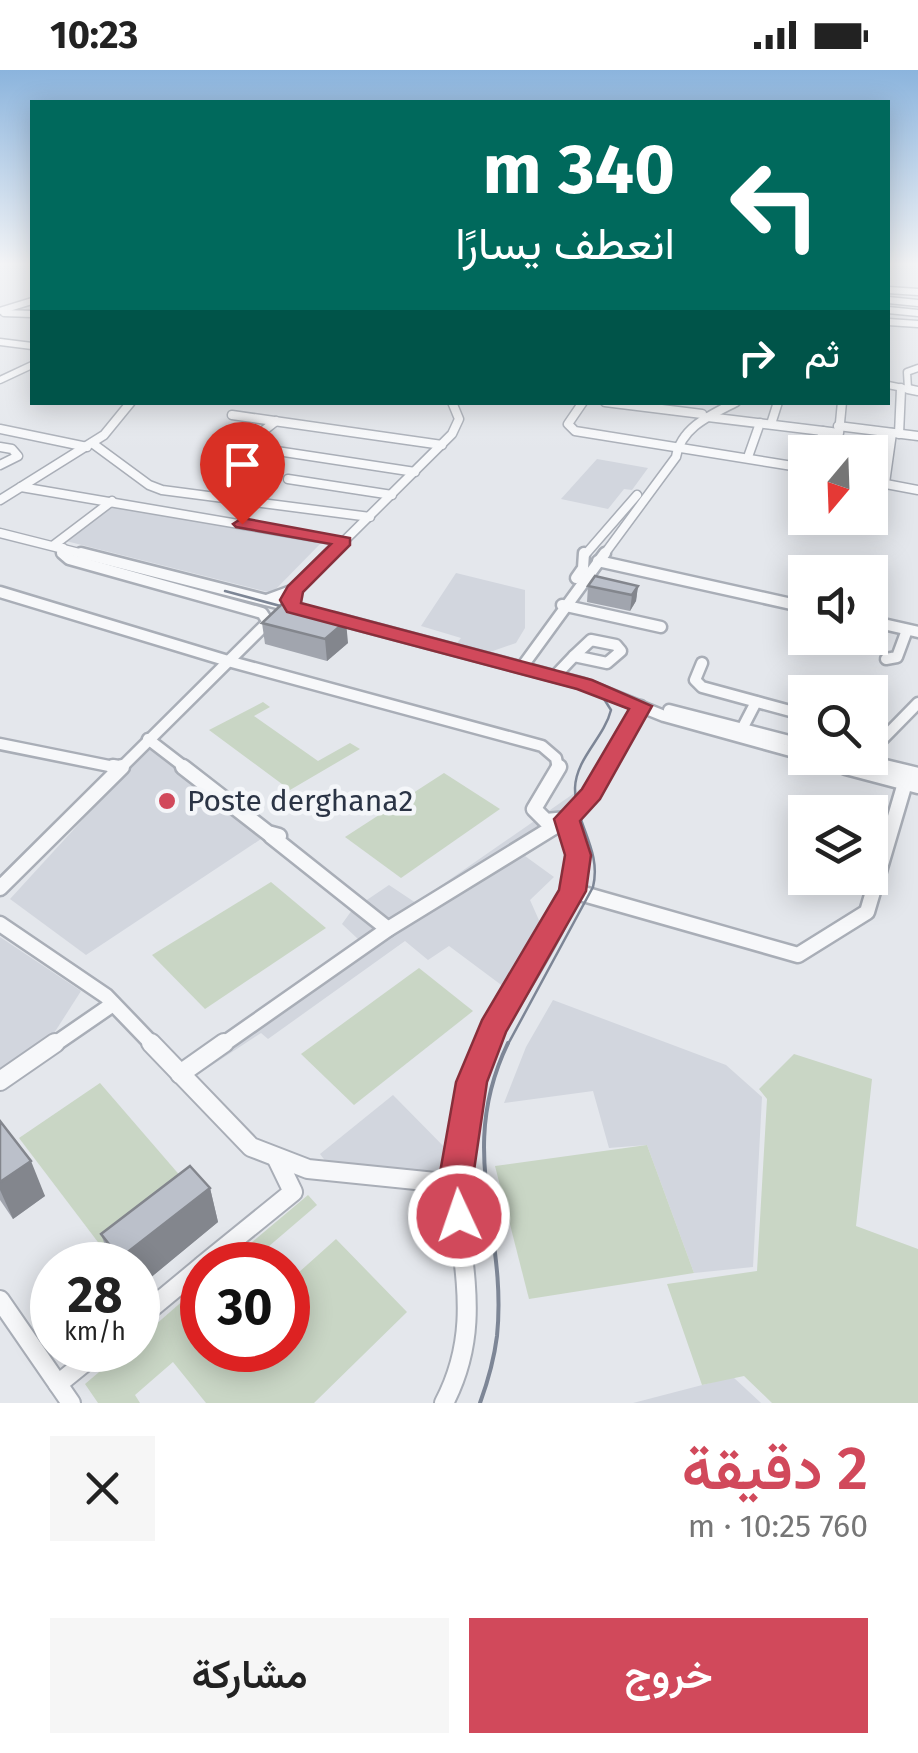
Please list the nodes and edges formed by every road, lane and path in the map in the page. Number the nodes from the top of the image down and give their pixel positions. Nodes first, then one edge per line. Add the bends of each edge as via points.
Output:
1 (0, 342) edge
2 (30, 346) edge
3 (30, 368) edge
4 (918, 368) edge
5 (0, 380) edge
6 (890, 385) edge
7 (904, 388) junction
8 (918, 391) edge
9 (128, 405) edge
10 (453, 405) edge
11 (581, 405) edge
12 (628, 405) edge
13 (720, 405) edge
14 (729, 405) edge
15 (777, 405) edge
16 (842, 405) edge
17 (232, 415) dead end
18 (705, 415) junction
19 (276, 421) junction
20 (760, 423) junction
21 (771, 424) junction
22 (838, 426) junction
23 (0, 430) edge
24 (822, 431) junction
25 (895, 433) junction
26 (821, 435) edge
27 (918, 436) edge
28 (92, 443) junction
29 (442, 445) junction
30 (0, 447) edge
31 (677, 449) junction
32 (119, 456) dead end
33 (748, 457) junction
34 (0, 465) edge
35 (788, 465) edge
36 (888, 469) edge
37 (415, 472) junction
38 (288, 479) dead end
39 (888, 485) edge
40 (157, 488) junction
41 (0, 489) edge
42 (17, 490) junction
43 (918, 490) edge
44 (392, 494) junction
45 (0, 500) edge
46 (112, 501) junction
47 (140, 506) junction
48 (370, 517) junction
49 (0, 533) edge
50 (344, 542) junction
51 (59, 546) junction
52 (583, 558) junction
53 (597, 561) junction
54 (178, 578) junction
55 (166, 586) junction
56 (294, 590) junction
57 (0, 592) edge
58 (264, 600) junction
59 (788, 603) edge
60 (562, 605) junction
61 (294, 608) junction
62 (888, 625) edge
63 (661, 627) dead end
64 (913, 631) edge
65 (574, 656) dead end
66 (886, 660) dead end
67 (228, 661) junction
68 (702, 663) dead end
69 (518, 666) junction
70 (555, 676) junction
71 (756, 702) junction
72 (918, 702) edge
73 (641, 706) junction
74 (788, 710) edge
75 (742, 728) junction
76 (888, 734) edge
77 (148, 739) junction
78 (788, 740) edge
79 (0, 744) edge
80 (788, 750) edge
81 (119, 768) junction
82 (888, 773) edge
83 (914, 781) edge
84 (567, 819) junction
85 (0, 888) edge
86 (573, 891) junction
87 (0, 924) edge
88 (388, 929) junction
89 (113, 1004) junction
90 (180, 1074) junction
91 (0, 1081) edge
92 (278, 1160) junction
93 (455, 1184) junction
94 (231, 1242) edge
95 (180, 1284) edge
96 (160, 1301) edge
97 (1, 1304) edge
98 (73, 1372) edge
99 (58, 1384) junction
100 (71, 1403) edge
101 (444, 1403) edge

1 - 2 street
3 - 5 street
4 - 7 street via 906,372
6 - 7 street
7 - 8 street
7 - 25 street
9 - 28 street
10 - 29 street via 458,423
11 - 31 street via 568,424 575,431
12 - 18 street
13 - 18 street
14 - 18 street
15 - 21 street
16 - 22 street
17 - 19 street
18 - 20 street
18 - 31 street
19 - 29 street
19 - 37 street via 241,446
20 - 21 street
20 - 33 street
21 - 24 street
22 - 24 street via 840,433
22 - 25 street
23 - 28 street
24 - 26 street
25 - 27 street
25 - 36 street
28 - 32 street
28 - 40 street
28 - 42 street
29 - 37 street
30 - 34 street via 18,456
31 - 33 street
31 - 52 street
31 - 53 street
33 - 35 street
37 - 44 street
38 - 44 street
39 - 43 street
40 - 47 street
40 - 48 street
41 - 42 street
42 - 45 street
42 - 46 street
44 - 48 street
46 - 47 street
46 - 51 street
47 - 50 street
48 - 50 street
49 - 51 street
50 - 56 street
51 - 54 street
51 - 55 street via 70,559
52 - 53 street
52 - 60 street
53 - 59 street
53 - 60 street
54 - 55 street
54 - 58 street
55 - 67 street via 268,617
56 - 58 street
56 - 61 street
57 - 67 street
58 - 61 street
60 - 63 street
60 - 69 street
61 - 69 street
62 - 64 street
64 - 66 street via 897,656
65 - 70 street
67 - 77 street
67 - 84 street via 542,746 559,768 534,810 546,821
68 - 71 street via 695,677 699,685
69 - 70 street
70 - 73 street
71 - 74 street
71 - 75 street
72 - 76 street
73 - 75 street
73 - 80 street
73 - 84 street via 591,794
75 - 78 street
77 - 81 street
77 - 88 street
79 - 81 street
81 - 85 street
82 - 83 street
83 - 86 street via 867,912 798,955
84 - 86 street via 578,855
84 - 88 street
86 - 93 street via 492,1029 471,1082
87 - 89 street
88 - 90 street
89 - 90 street
89 - 91 street
90 - 92 street via 251,1147
92 - 93 street via 308,1170
92 - 94 street via 293,1192
93 - 101 street via 471,1311 455,1386
95 - 96 street
97 - 99 street
98 - 99 street
99 - 100 street

